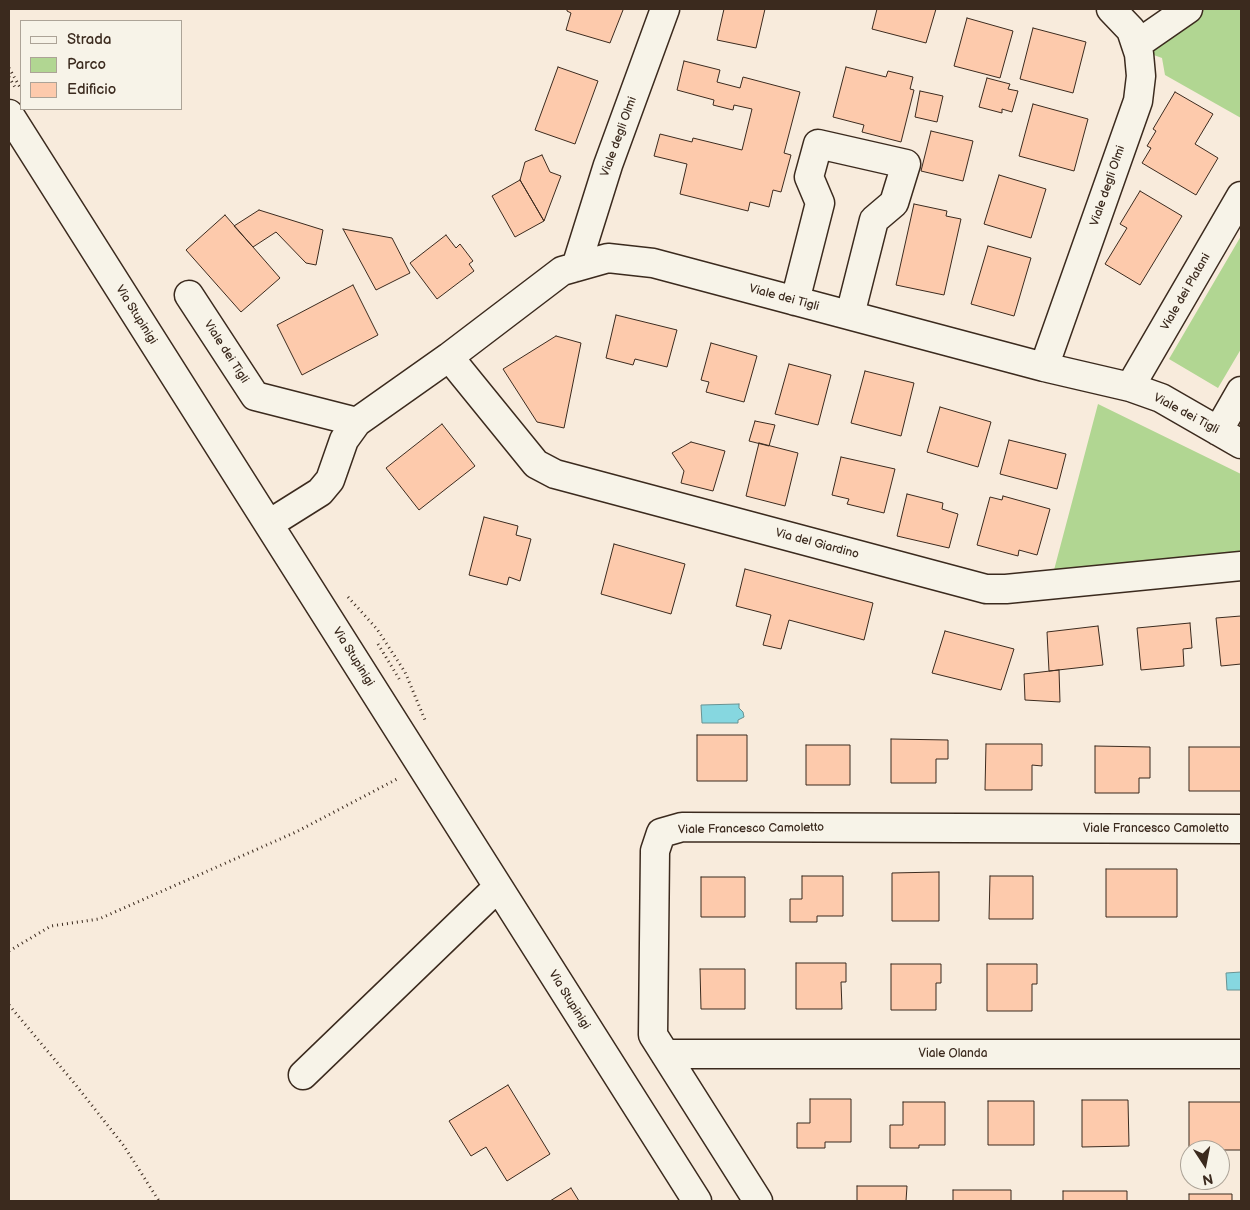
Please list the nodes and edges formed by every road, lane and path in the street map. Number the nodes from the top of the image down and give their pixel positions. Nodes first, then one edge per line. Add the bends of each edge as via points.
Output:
1 (665, 9) edge
2 (1112, 9) edge
3 (1188, 9) edge
4 (1136, 45) junction
5 (9, 68) edge
6 (9, 76) edge
7 (20, 86) edge
8 (20, 94) edge
9 (9, 114) edge
10 (1241, 196) edge
11 (576, 267) junction
12 (189, 295) dead end
13 (795, 301) junction
14 (850, 315) junction
15 (449, 357) junction
16 (1044, 367) junction
17 (1130, 387) junction
18 (1241, 391) edge
19 (357, 422) junction
20 (1230, 438) edge
21 (268, 524) junction
22 (1241, 566) edge
23 (421, 765) junction
24 (1241, 829) edge
25 (498, 887) junction
26 (9, 951) edge
27 (9, 1005) edge
28 (665, 1054) junction
29 (1241, 1054) edge
30 (303, 1075) dead end
31 (159, 1201) edge
32 (696, 1201) edge
33 (758, 1201) edge

1 - 11 street, Viale degli Olmi via 608,165
2 - 4 street, Viale degli Olmi via 1130,30
3 - 4 street
4 - 16 street, Viale degli Olmi via 1141,76 1138,101
5 - 7 path
6 - 8 path
9 - 21 street, Via Stupinigi
10 - 17 street, Viale dei Platani
11 - 13 street, Viale dei Tigli via 608,258 653,263
11 - 15 street, Viale dei Tigli via 562,271
12 - 19 street, Viale dei Tigli via 255,396
13 - 14 street, Viale dei Tigli
13 - 14 street via 820,203 809,177 818,144 906,164 894,203 874,220
14 - 16 street, Viale dei Tigli
15 - 19 street, Viale dei Tigli
15 - 22 street, Via del Giardino via 536,464 555,474 967,584 986,589 1006,589
16 - 17 street, Viale dei Tigli
17 - 20 street, Viale dei Tigli via 1161,398
18 - 20 street
19 - 21 street, Viale dei Tigli via 344,440 330,480 320,492
21 - 23 street, Via Stupinigi
23 - 25 street, Via Stupinigi
23 - 26 path via 287,836 99,919 51,926
24 - 28 street, Viale Francesco Camoletto via 682,827 661,832 655,851 653,1035
25 - 30 street
25 - 32 street, Via Stupinigi
27 - 31 path via 124,1146
28 - 29 street, Viale Olanda
28 - 33 street, Viale Francesco Camoletto

